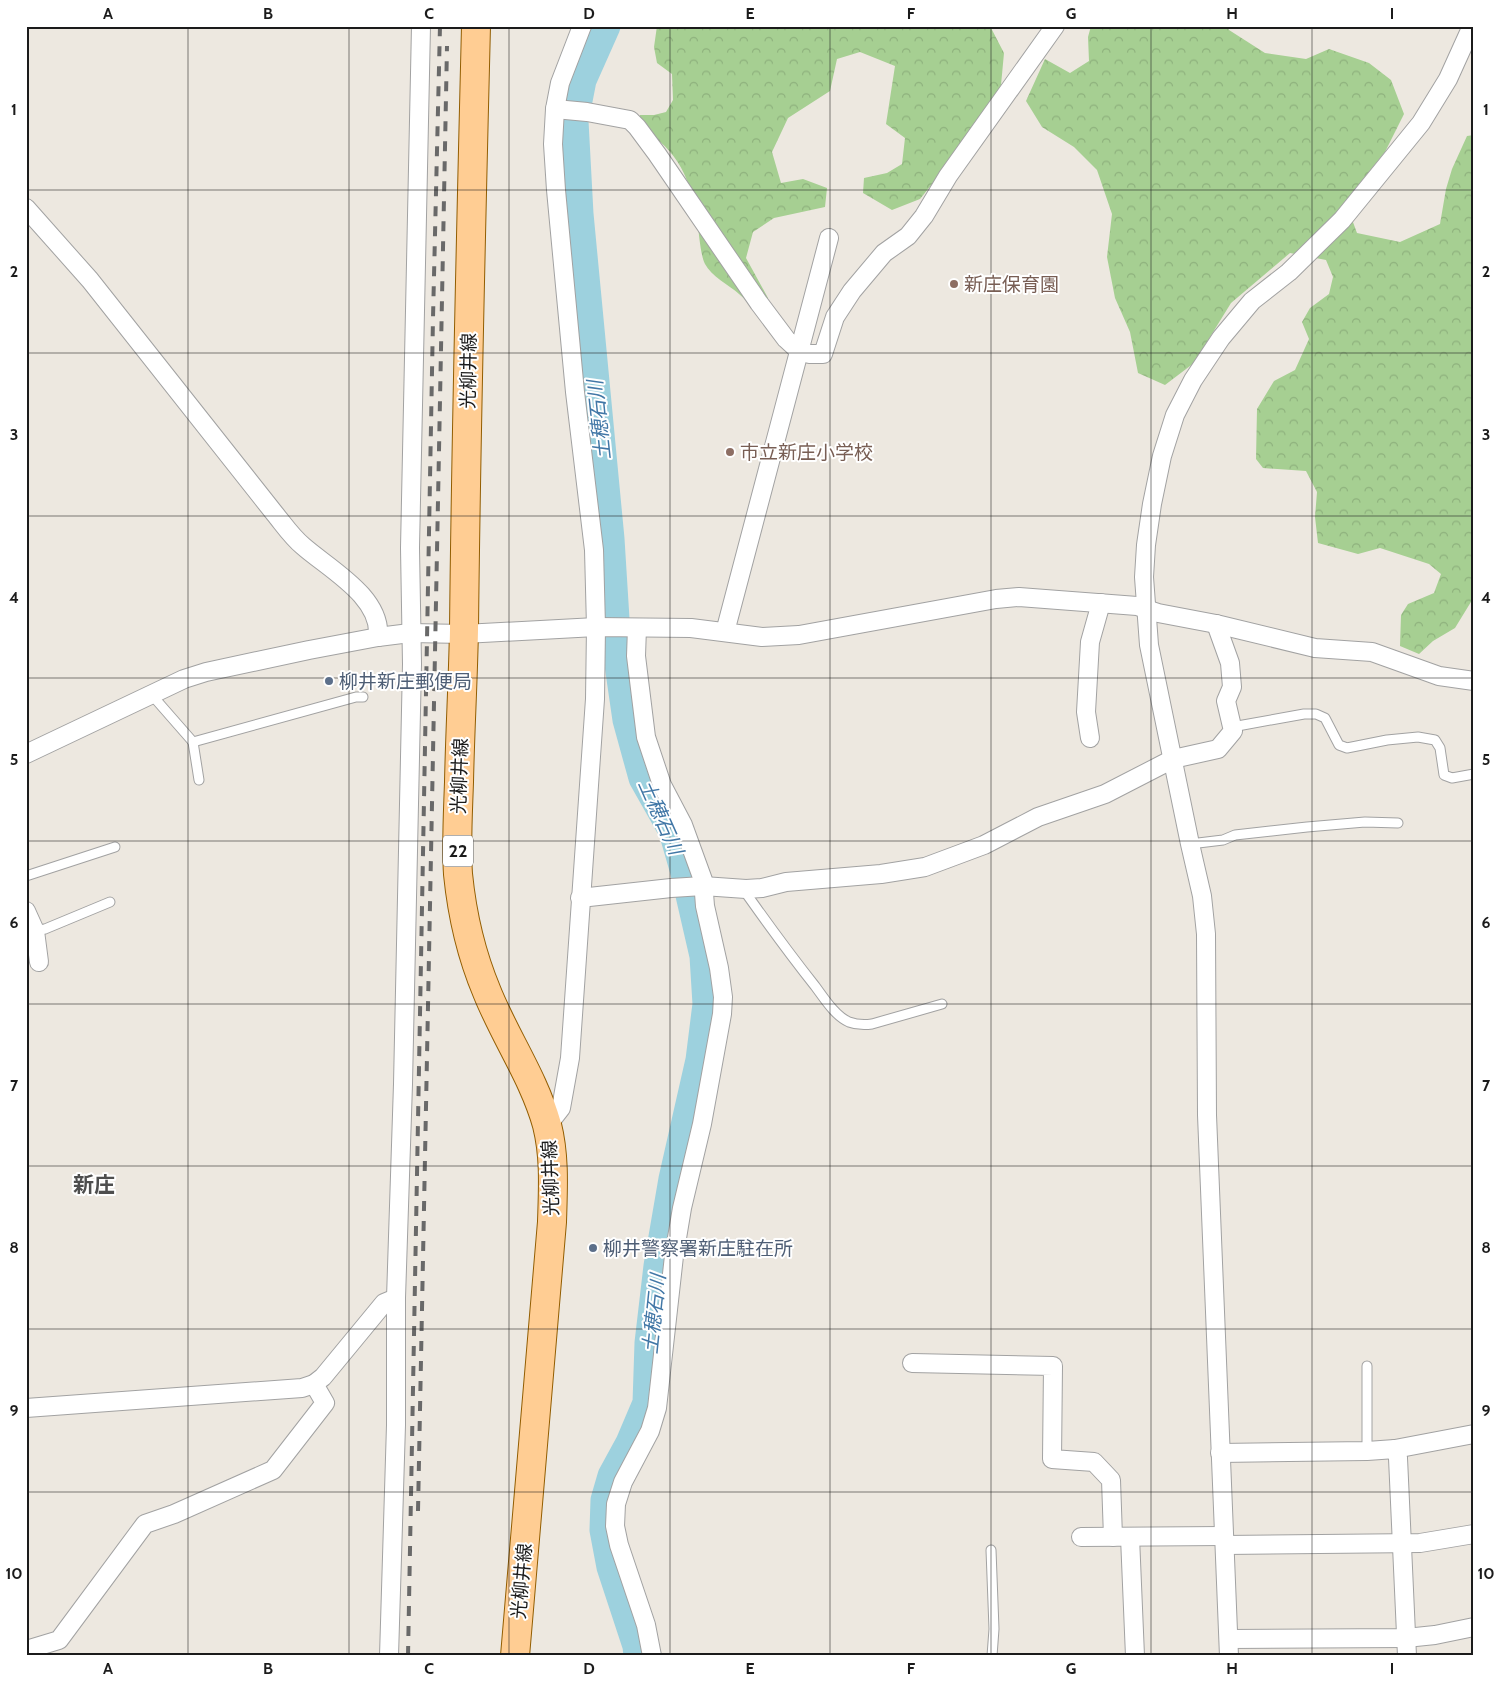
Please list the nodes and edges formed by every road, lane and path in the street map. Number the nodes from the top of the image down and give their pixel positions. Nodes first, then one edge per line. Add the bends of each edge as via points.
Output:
1 (421, 26) edge
2 (476, 26) edge
3 (582, 26) edge
4 (1055, 26) edge
5 (1472, 26) edge
6 (555, 109) junction
7 (26, 208) edge
8 (829, 238) dead end
9 (799, 351) junction
10 (1102, 603) junction
11 (1146, 608) junction
12 (1216, 624) junction
13 (599, 627) junction
14 (631, 628) junction
15 (725, 632) junction
16 (410, 633) junction
17 (464, 634) junction
18 (378, 637) junction
19 (1474, 681) edge
20 (151, 694) junction
21 (363, 697) dead end
22 (1232, 727) junction
23 (1090, 738) dead end
24 (193, 742) junction
25 (26, 754) edge
26 (1173, 759) junction
27 (1474, 774) edge
28 (199, 780) dead end
29 (1398, 823) dead end
30 (1190, 844) junction
31 (115, 847) dead end
32 (26, 876) edge
33 (702, 887) junction
34 (746, 889) junction
35 (580, 898) junction
36 (110, 902) dead end
37 (26, 911) edge
38 (35, 931) junction
39 (39, 962) dead end
40 (942, 1004) dead end
41 (547, 1126) junction
42 (396, 1298) junction
43 (912, 1364) dead end
44 (1367, 1366) dead end
45 (314, 1384) junction
46 (26, 1408) edge
47 (1474, 1434) edge
48 (1395, 1449) junction
49 (1367, 1451) junction
50 (1220, 1453) junction
51 (1474, 1534) edge
52 (1081, 1537) dead end
53 (1122, 1537) junction
54 (1224, 1540) junction
55 (1402, 1544) junction
56 (991, 1550) dead end
57 (1474, 1628) edge
58 (1406, 1638) junction
59 (1229, 1647) edge
60 (26, 1650) edge
61 (389, 1656) edge
62 (515, 1656) edge
63 (652, 1656) edge
64 (992, 1656) edge
65 (1135, 1656) edge
66 (1407, 1656) edge

1 - 16 street
2 - 17 main road, 光柳井線 / 22
3 - 6 street via 560,83
4 - 9 street via 948,176 924,216 908,236 884,253 852,291 835,317 823,354
5 - 11 street via 1448,79 1421,123 1342,220 1289,272 1252,302 1221,338 1193,380 1175,415 1152,504 1145,569
6 - 9 street via 620,117 638,127 759,303
6 - 13 street via 556,190 594,550
7 - 18 street via 90,280 294,537 356,589 373,610
8 - 9 street
9 - 15 street
10 - 11 street
10 - 15 street via 1001,598 799,635 762,637
10 - 23 street via 1090,642 1086,712
11 - 12 street
11 - 26 street via 1149,645
12 - 19 street via 1315,648 1372,652 1439,676
12 - 22 street via 1230,663 1232,688 1226,701
13 - 14 street
13 - 17 street
13 - 35 street
14 - 15 street via 691,628
14 - 33 street via 646,737 662,785 683,825 703,880
16 - 17 street
16 - 18 street
16 - 42 street via 412,673
17 - 41 main road, 光柳井線 / 22 via 457,829 464,917 487,992 539,1101
18 - 20 street via 206,672
20 - 24 lane
20 - 25 street
21 - 24 lane
22 - 26 street via 1233,731 1218,749
22 - 27 lane via 1316,714 1325,718 1339,745 1347,748 1418,737 1434,740 1440,748 1444,775 1452,778
24 - 28 lane
26 - 30 street
26 - 34 street via 1105,794 1038,816 984,845 925,867
29 - 30 lane via 1307,826
30 - 50 street via 1202,896 1206,934 1206,1115
31 - 32 lane
33 - 34 street
33 - 35 street
33 - 63 street via 720,968 722,1014 674,1256 657,1408 650,1431 623,1482 614,1526 646,1625
34 - 40 lane via 778,940 826,1000 849,1022 872,1024
35 - 41 street via 570,1058 561,1108
36 - 38 lane
37 - 38 street
38 - 39 street
41 - 62 main road, 光柳井線 / 22 via 554,1172 552,1222
42 - 45 street via 384,1303
42 - 61 street
43 - 53 street via 1053,1366 1052,1459 1094,1462 1111,1480
44 - 49 lane
45 - 46 street via 282,1390
45 - 60 street via 325,1403 273,1470 145,1524 59,1640
47 - 48 street
48 - 49 street
48 - 55 street
49 - 50 street
50 - 54 street
51 - 55 street
52 - 53 street
53 - 54 street
53 - 65 street
54 - 55 street
54 - 59 street
55 - 58 street
56 - 64 lane
57 - 58 street
58 - 59 street
58 - 66 street

